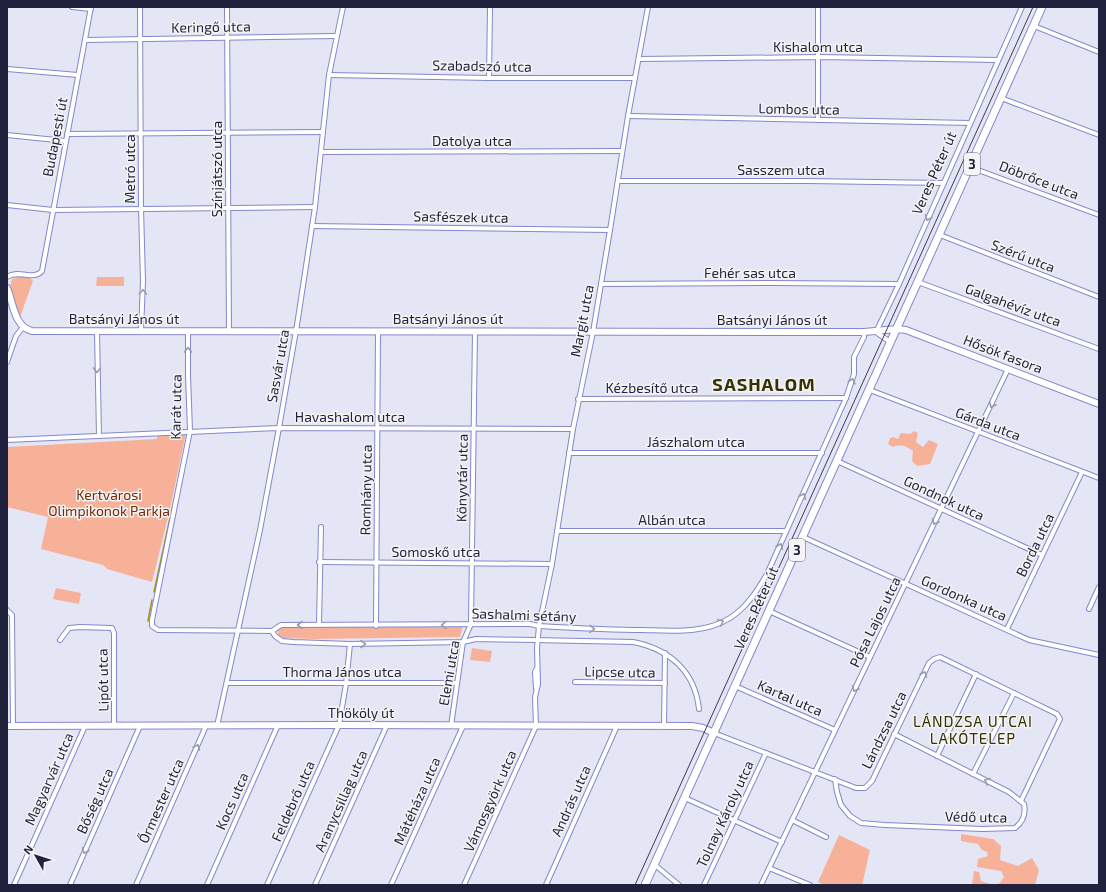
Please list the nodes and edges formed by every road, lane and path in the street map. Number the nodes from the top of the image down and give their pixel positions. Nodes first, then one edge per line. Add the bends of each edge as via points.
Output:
1 (72, 7) edge
2 (140, 7) edge
3 (227, 7) edge
4 (343, 7) edge
5 (490, 7) edge
6 (648, 7) edge
7 (818, 7) edge
8 (1022, 7) edge
9 (1042, 7) edge
10 (91, 8) edge
11 (1034, 26) junction
12 (336, 36) junction
13 (227, 38) junction
14 (140, 39) junction
15 (85, 40) junction
16 (1099, 52) edge
17 (819, 57) junction
18 (638, 59) junction
19 (998, 60) junction
20 (7, 69) edge
21 (78, 75) junction
22 (329, 75) junction
23 (489, 78) junction
24 (635, 78) junction
25 (1001, 98) junction
26 (628, 116) junction
27 (818, 120) junction
28 (970, 123) junction
29 (323, 132) junction
30 (141, 133) junction
31 (228, 133) junction
32 (67, 134) junction
33 (7, 136) edge
34 (1099, 136) edge
35 (66, 141) junction
36 (622, 151) junction
37 (321, 152) junction
38 (970, 166) junction
39 (618, 182) junction
40 (944, 183) junction
41 (7, 205) edge
42 (141, 208) junction
43 (228, 208) junction
44 (315, 208) junction
45 (53, 210) junction
46 (1099, 215) edge
47 (312, 226) junction
48 (610, 230) junction
49 (940, 235) junction
50 (7, 276) edge
51 (918, 282) junction
52 (601, 284) junction
53 (899, 284) junction
54 (7, 288) edge
55 (1099, 297) edge
56 (22, 326) junction
57 (897, 329) junction
58 (97, 331) junction
59 (141, 331) junction
60 (188, 331) junction
61 (229, 331) junction
62 (296, 331) junction
63 (378, 331) junction
64 (475, 332) junction
65 (593, 332) junction
66 (864, 332) junction
67 (876, 332) junction
68 (891, 343) junction
69 (1099, 349) edge
70 (7, 362) edge
71 (1008, 369) junction
72 (870, 390) junction
73 (846, 398) junction
74 (578, 399) junction
75 (1099, 404) edge
76 (279, 428) junction
77 (377, 428) junction
78 (474, 428) junction
79 (573, 429) junction
80 (190, 431) junction
81 (979, 432) junction
82 (99, 436) junction
83 (7, 440) edge
84 (569, 453) junction
85 (822, 453) junction
86 (837, 461) junction
87 (1082, 472) junction
88 (1099, 478) edge
89 (942, 508) junction
90 (321, 527) dead end
91 (557, 531) junction
92 (786, 531) junction
93 (803, 536) junction
94 (1042, 555) junction
95 (320, 562) junction
96 (376, 563) junction
97 (471, 563) junction
98 (552, 564) junction
99 (906, 583) junction
100 (760, 585) joint
101 (1099, 587) edge
102 (1089, 609) dead end
103 (7, 610) edge
104 (769, 611) junction
105 (152, 623) joint
106 (471, 624) junction
107 (319, 625) junction
108 (376, 626) junction
109 (539, 626) junction
110 (1007, 629) junction
111 (617, 630) junction
112 (272, 631) junction
113 (238, 632) junction
114 (60, 640) dead end
115 (538, 640) junction
116 (616, 641) junction
117 (463, 642) junction
118 (350, 644) junction
119 (665, 653) junction
120 (1099, 655) edge
121 (870, 657) junction
122 (976, 674) junction
123 (574, 682) dead end
124 (227, 683) junction
125 (457, 683) junction
126 (665, 683) junction
127 (346, 684) junction
128 (735, 686) junction
129 (1014, 693) junction
130 (699, 709) dead end
131 (1057, 714) joint
132 (278, 725) junction
133 (339, 725) junction
134 (387, 725) junction
135 (10, 726) edge
136 (85, 726) junction
137 (114, 726) junction
138 (140, 726) junction
139 (206, 726) junction
140 (217, 726) junction
141 (451, 726) junction
142 (463, 726) junction
143 (536, 726) junction
144 (617, 726) junction
145 (664, 726) junction
146 (835, 730) junction
147 (714, 733) junction
148 (894, 734) junction
149 (766, 753) junction
150 (937, 756) junction
151 (816, 772) junction
152 (973, 774) junction
153 (835, 779) junction
154 (685, 798) junction
155 (1021, 801) junction
156 (734, 820) junction
157 (792, 820) junction
158 (826, 836) dead end
159 (782, 842) junction
160 (655, 865) junction
161 (769, 868) junction
162 (14, 885) edge
163 (70, 885) edge
164 (136, 885) edge
165 (207, 885) edge
166 (268, 885) edge
167 (315, 885) edge
168 (391, 885) edge
169 (464, 885) edge
170 (546, 885) edge
171 (645, 885) edge
172 (679, 885) edge
173 (704, 885) edge
174 (761, 885) edge
175 (810, 885) edge

1 - 10 street
2 - 14 street, Metró utca
3 - 13 street, Színjátszó utca
4 - 12 street, Sasvár utca
5 - 23 street
6 - 18 street, Margit utca
7 - 17 street
8 - 19 street, Veres Péter út
9 - 11 main road, Veres Péter út / 3
10 - 15 street, Budapesti út
11 - 16 street
11 - 25 main road, Veres Péter út / 3
12 - 13 street, Keringő utca
12 - 22 street, Sasvár utca
13 - 14 street, Keringő utca
13 - 31 street, Színjátszó utca
14 - 15 street, Keringő utca
14 - 30 street, Metró utca
15 - 21 street, Budapesti út
17 - 18 street, Kishalom utca
17 - 19 street, Kishalom utca
17 - 27 street
18 - 24 street, Margit utca
19 - 28 street, Veres Péter út
20 - 21 street
21 - 32 street, Budapesti út
22 - 23 street, Szabadszó utca
22 - 29 street, Sasvár utca
23 - 24 street, Szabadszó utca
24 - 26 street, Margit utca
25 - 34 street
25 - 38 main road, Veres Péter út / 3
26 - 27 street, Lombos utca
26 - 36 street, Margit utca
27 - 28 street, Lombos utca
28 - 40 street, Veres Péter út
29 - 31 street
29 - 37 street, Sasvár utca
30 - 31 street
30 - 32 street
30 - 42 street, Metró utca
31 - 43 street, Színjátszó utca
32 - 35 street, Budapesti út
33 - 35 street
35 - 45 street, Budapesti út
36 - 37 street, Datolya utca
36 - 39 street, Margit utca
37 - 44 street, Sasvár utca
38 - 46 street, Döbrőce utca
38 - 49 main road, Veres Péter út / 3
39 - 40 street, Sasszem utca
39 - 48 street, Margit utca
40 -> 53 street, Veres Péter út
41 - 45 street
42 - 43 street
42 - 45 street
59 -> 42 street, Metró utca
43 - 44 street
43 - 61 street, Színjátszó utca
44 - 47 street, Sasvár utca
45 - 50 street, Budapesti út via 42,270 34,276 16,273
47 - 48 street, Sasfészek utca
47 - 62 street, Sasvár utca
48 - 52 street, Margit utca
49 - 51 main road, Veres Péter út / 3
49 - 55 street, Szérű utca
51 - 57 main road, Veres Péter út / 3
51 - 69 street, Galgahévíz utca
52 - 53 street, Fehér sas utca
52 - 65 street, Margit utca
53 - 67 street, Veres Péter út
54 - 56 street
56 - 58 street, Batsányi János út via 32,331
56 - 70 street
57 - 67 street, Batsányi János út
57 - 68 main road, Veres Péter út / 3
57 - 71 street, Hősök fasora via 906,330
58 - 59 street, Batsányi János út
58 -> 82 street
59 - 60 street, Batsányi János út
60 - 61 street, Batsányi János út
80 -> 60 street, Karát utca
61 - 62 street, Batsányi János út
62 - 63 street, Batsányi János út
62 - 76 street, Sasvár utca
63 - 64 street, Batsányi János út
63 - 77 street, Romhány utca
64 - 65 street, Batsányi János út
64 - 78 street, Könyvtár utca
65 - 66 street, Batsányi János út
65 - 74 street, Margit utca
66 - 67 street, Batsányi János út
73 -> 66 street, Veres Péter út via 854,374 854,357
67 - 68 street
68 - 72 main road, Veres Péter út / 3
71 - 75 street, Hősök fasora
71 -> 81 street, Pósa Lajos utca
72 - 81 street, Gárda utca
72 - 86 main road, Veres Péter út / 3
73 - 74 street, Kézbesítő utca
73 - 85 street, Veres Péter út
74 - 79 street, Margit utca
76 - 77 street, Havashalom utca
76 - 80 street, Havashalom utca
76 - 113 street, Sasvár utca
77 - 78 street, Havashalom utca
77 - 96 street, Romhány utca
78 - 79 street, Havashalom utca
78 - 97 street, Könyvtár utca
79 - 84 street, Margit utca
80 - 82 street, Havashalom utca
80 - 105 street, Karát utca
81 - 87 street, Gárda utca
81 - 89 street, Pósa Lajos utca
82 - 83 street, Havashalom utca
84 - 85 street, Jászhalom utca
84 - 91 street, Margit utca
92 -> 85 street, Veres Péter út
86 - 89 street, Gondnok utca
86 - 93 main road, Veres Péter út / 3
87 - 88 street, Gárda utca
87 - 94 street, Borda utca
89 - 94 street, Gondnok utca
89 -> 99 street, Pósa Lajos utca
90 - 95 street
91 - 92 street, Albán utca
91 - 98 street, Margit utca
100 -> 92 street, Veres Péter út
93 - 99 street, Gordonka utca
93 - 104 main road, Veres Péter út / 3
94 - 110 street, Borda utca
95 - 96 street, Somoskő utca
95 - 107 street
96 - 97 street, Somoskő utca
96 - 108 street, Romhány utca
97 - 98 street, Somoskő utca
97 - 106 street, Könyvtár utca
98 - 109 street, Margit utca
99 - 110 street, Gordonka utca
99 - 121 street, Pósa Lajos utca
111 -> 100 street, Sashalmi sétány via 685,631 709,627 736,614
101 - 102 street
103 - 135 street via 12,615
104 - 121 street
104 - 128 main road, Veres Péter út / 3
105 - 113 street, Sashalmi sétány via 153,628 158,630
106 -> 108 street, Sashalmi sétány
106 - 109 street, Sashalmi sétány
106 - 117 street, Elemi utca
107 - 108 street, Sashalmi sétány
107 -> 112 street, Sashalmi sétány via 281,625
109 -> 111 street, Sashalmi sétány
109 - 115 street, Margit utca
110 - 120 street, Gordonka utca via 1036,642
111 - 116 street
112 - 113 street, Sashalmi sétány
112 - 118 street, Sashalmi sétány via 282,641
113 - 124 street, Sasvár utca
114 - 137 street, Lipót utca via 69,628 112,628
115 - 116 street, Sashalmi sétány
115 - 117 street, Sashalmi sétány via 476,639
115 - 143 street, Margit utca via 535,672
116 - 119 street, Sashalmi sétány via 645,644
118 -> 117 street, Sashalmi sétány
117 - 125 street, Elemi utca
118 - 127 street, Feldebrő utca
119 - 126 street
119 - 130 street, Sashalmi sétány via 689,679
121 -> 146 street, Pósa Lajos utca
122 - 129 street, Lándzsa utca
148 -> 122 street, Lándzsa utca via 929,663 934,659 946,659
122 - 150 street
123 - 126 street, Lipcse utca
124 - 127 street, Thorma János utca
124 - 140 street, Sasvár utca
125 - 127 street, Thorma János utca
125 - 141 street, Elemi utca
126 - 145 street
127 - 133 street, Feldebrő utca
128 - 146 street, Kartal utca
128 - 147 main road, Veres Péter út / 3
129 - 131 street, Lándzsa utca
129 - 152 street
131 - 155 street, Védő utca via 1060,719
132 - 133 street, Thököly út
132 - 140 street, Thököly út
132 - 165 street, Kocs utca
133 - 134 street, Thököly út
133 - 166 street, Feldebrő utca
134 - 141 street, Thököly út
134 - 167 street, Aranycsillag utca
135 - 136 street, Thököly út
136 - 137 street, Thököly út
136 - 162 street, Magyarvár utca
137 - 138 street, Thököly út
138 - 139 street, Thököly út
138 -> 163 street, Bőség utca
139 - 140 street, Thököly út
164 -> 139 street, Őrmester utca
141 - 142 street, Thököly út
142 - 143 street, Thököly út
142 - 168 street, Mátéháza utca
143 - 144 street, Thököly út
143 - 169 street, Vámosgyörk utca
144 - 145 street, Thököly út
144 - 170 street, András utca
145 - 147 street, Thököly út via 700,727
146 - 151 street, Pósa Lajos utca
147 - 149 street, Lándzsa utca
147 - 154 main road, Veres Péter út / 3
148 - 150 street
148 - 153 street, Lándzsa utca via 867,787 859,789
149 - 151 street, Lándzsa utca
149 - 156 street, Tolnay Károly utca
150 - 152 street
151 - 153 street, Lándzsa utca
151 - 157 street, Pósa Lajos utca
155 -> 152 street
153 - 155 street, Védő utca via 836,792 848,817 866,824 1010,829 1020,824 1025,812
154 - 156 street
154 - 160 main road, Veres Péter út / 3
156 - 159 street
156 - 173 street, Tolnay Károly utca
157 - 158 street
157 - 159 street, Pósa Lajos utca
159 - 161 street, Pósa Lajos utca
160 - 171 main road, Veres Péter út / 3
160 - 172 street
161 - 174 street, Pósa Lajos utca
161 - 175 street

